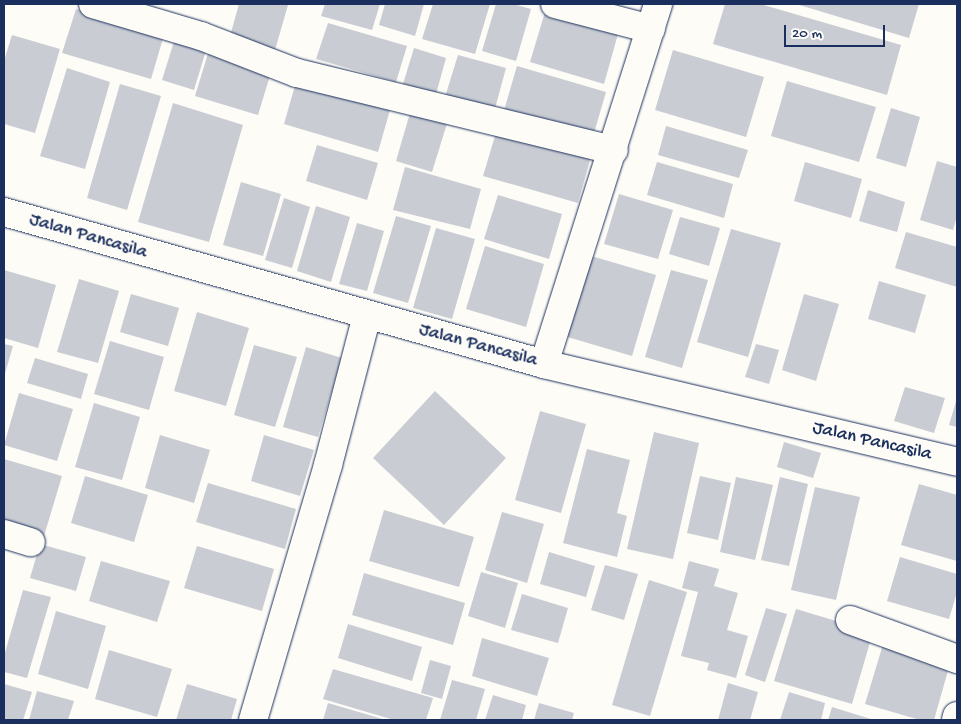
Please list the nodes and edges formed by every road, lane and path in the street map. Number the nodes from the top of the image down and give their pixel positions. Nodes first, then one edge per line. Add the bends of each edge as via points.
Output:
1 (93, 4) edge
2 (555, 4) edge
3 (654, 16) edge
4 (614, 150) junction
5 (4, 212) edge
6 (367, 315) junction
7 (544, 364) junction
8 (957, 462) edge
9 (4, 534) edge
10 (31, 542) dead end
11 (850, 620) dead end
12 (957, 659) edge
13 (957, 716) edge
14 (253, 720) edge
15 (956, 720) edge

1 - 4 street via 200,36 298,73
2 - 3 street
3 - 4 street
4 - 7 street
5 - 6 street, Jalan Pancasila
6 - 7 street, Jalan Pancasila
6 - 14 street via 328,465
7 - 8 street, Jalan Pancasila
9 - 10 street
11 - 12 street
13 - 15 street

